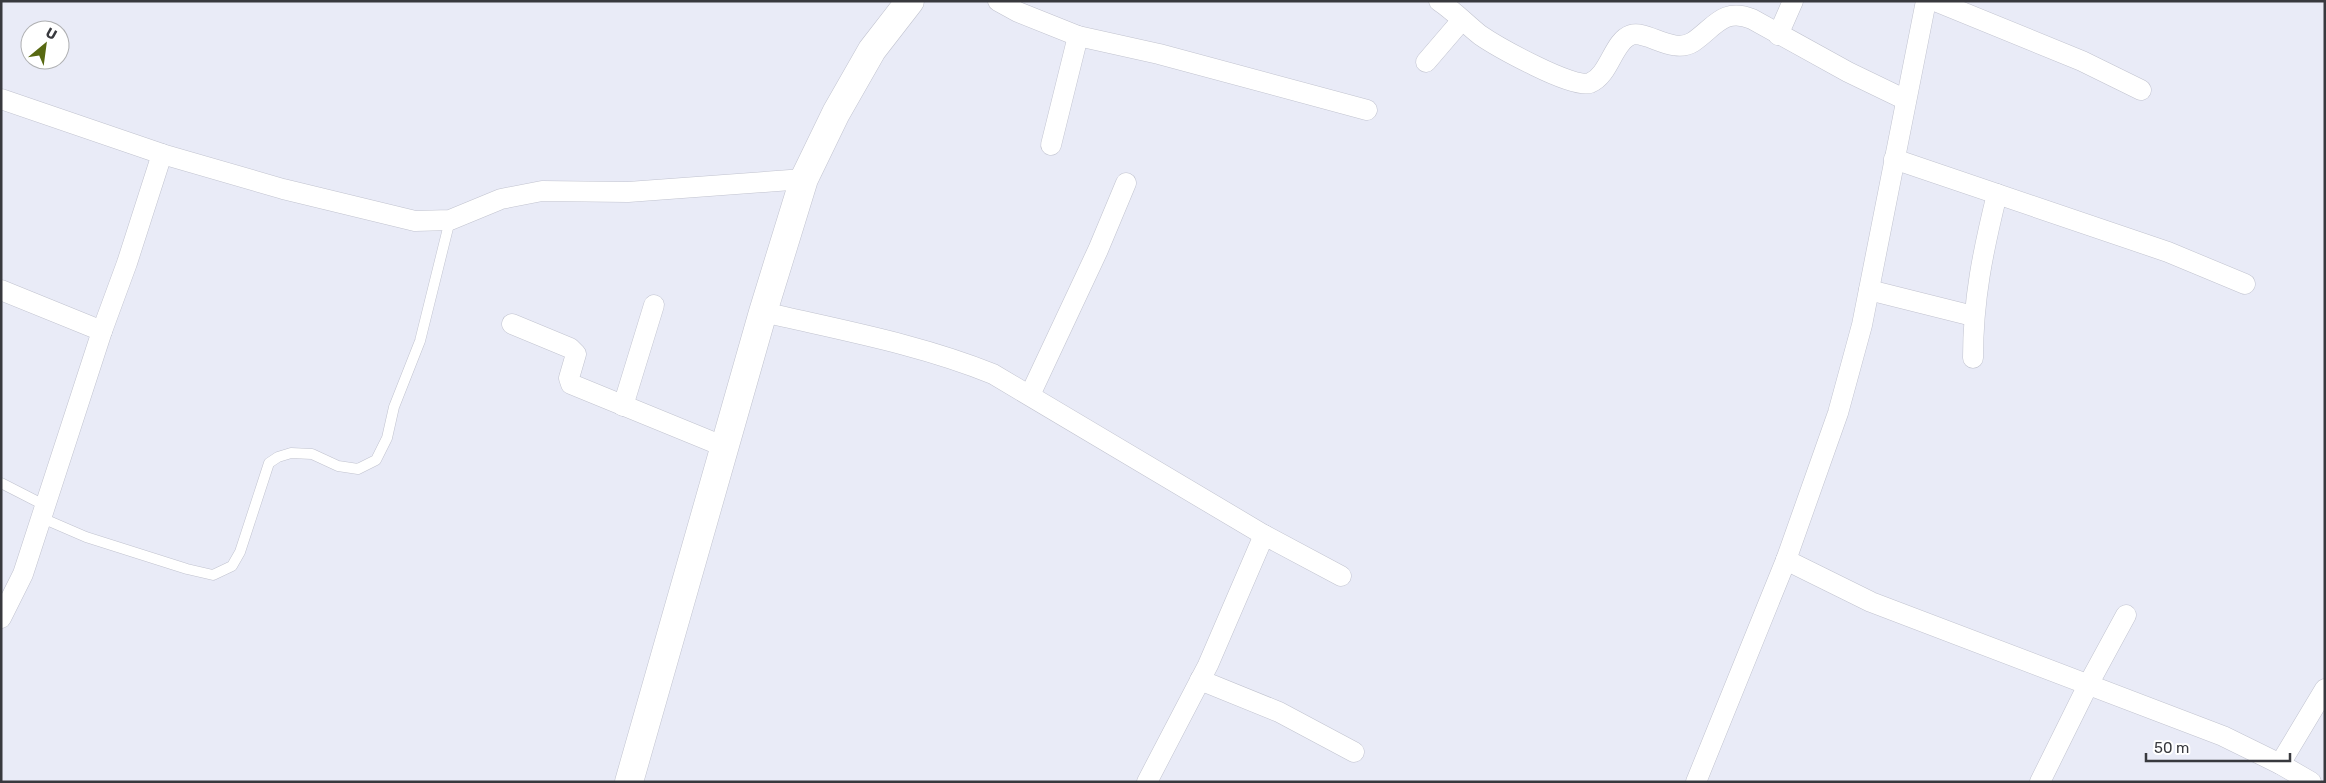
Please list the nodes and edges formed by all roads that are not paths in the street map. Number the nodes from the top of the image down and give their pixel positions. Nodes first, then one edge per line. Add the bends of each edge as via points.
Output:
1 (910, 1) edge
2 (998, 1) edge
3 (1793, 1) edge
4 (1926, 1) edge
5 (1935, 1) edge
6 (1442, 2) edge
7 (1462, 20) junction
8 (1778, 35) junction
9 (1078, 36) junction
10 (1426, 62) dead end
11 (2141, 90) dead end
12 (1, 99) edge
13 (1906, 100) junction
14 (1367, 110) dead end
15 (1051, 145) dead end
16 (162, 154) junction
17 (1894, 159) junction
18 (804, 179) junction
19 (1126, 183) dead end
20 (1997, 194) junction
21 (450, 220) junction
22 (2245, 284) dead end
23 (1, 290) edge
24 (1869, 290) junction
25 (654, 305) dead end
26 (763, 312) junction
27 (1973, 316) junction
28 (512, 324) dead end
29 (102, 330) junction
30 (1973, 358) dead end
31 (1030, 395) junction
32 (623, 406) junction
33 (725, 447) junction
34 (1, 483) edge
35 (44, 512) junction
36 (1264, 535) junction
37 (1786, 560) junction
38 (1341, 576) dead end
39 (2126, 615) dead end
40 (1, 618) edge
41 (1200, 680) junction
42 (2089, 683) junction
43 (2325, 689) edge
44 (1354, 752) dead end
45 (2280, 764) junction
46 (629, 782) edge
47 (1147, 782) edge
48 (1696, 782) edge
49 (2040, 782) edge
50 (2311, 782) edge

1 - 18 main road via 872,50
2 - 9 street
3 - 8 street
4 - 13 street
5 - 11 street via 2082,61
6 - 7 street
7 - 8 street via 1502,49 1574,83 1585,84 1601,75 1623,41 1631,35 1684,45 1720,20 1734,15 1752,19
7 - 10 street
8 - 13 street
9 - 14 street via 1159,54
9 - 15 street
12 - 16 street
13 - 17 street
16 - 21 street via 283,189 414,221
16 - 29 street
17 - 20 street
17 - 24 street
18 - 21 street via 628,192 542,191 501,199
18 - 26 main road
19 - 31 street
20 - 22 street via 2168,252
20 - 27 street
21 - 35 lane via 420,341 394,407 387,438 376,460 358,469 338,466 312,454 291,453 269,463 246,538 232,566 213,575 187,570 86,538
23 - 29 street
24 - 27 street
24 - 37 street via 1838,413
25 - 32 street
26 - 31 street via 903,344 957,360 993,374
26 - 33 main road
27 - 30 street
28 - 32 street via 570,348 576,354 568,378 571,384
29 - 35 street
31 - 36 street
32 - 33 street
33 - 46 main road
34 - 35 lane
35 - 40 street via 23,574
36 - 38 street
36 - 41 street
37 - 42 street via 1871,602
37 - 48 street
39 - 42 street
41 - 44 street via 1279,712
41 - 47 street
42 - 45 street via 2223,736
42 - 49 street
43 - 45 street
45 - 50 street

